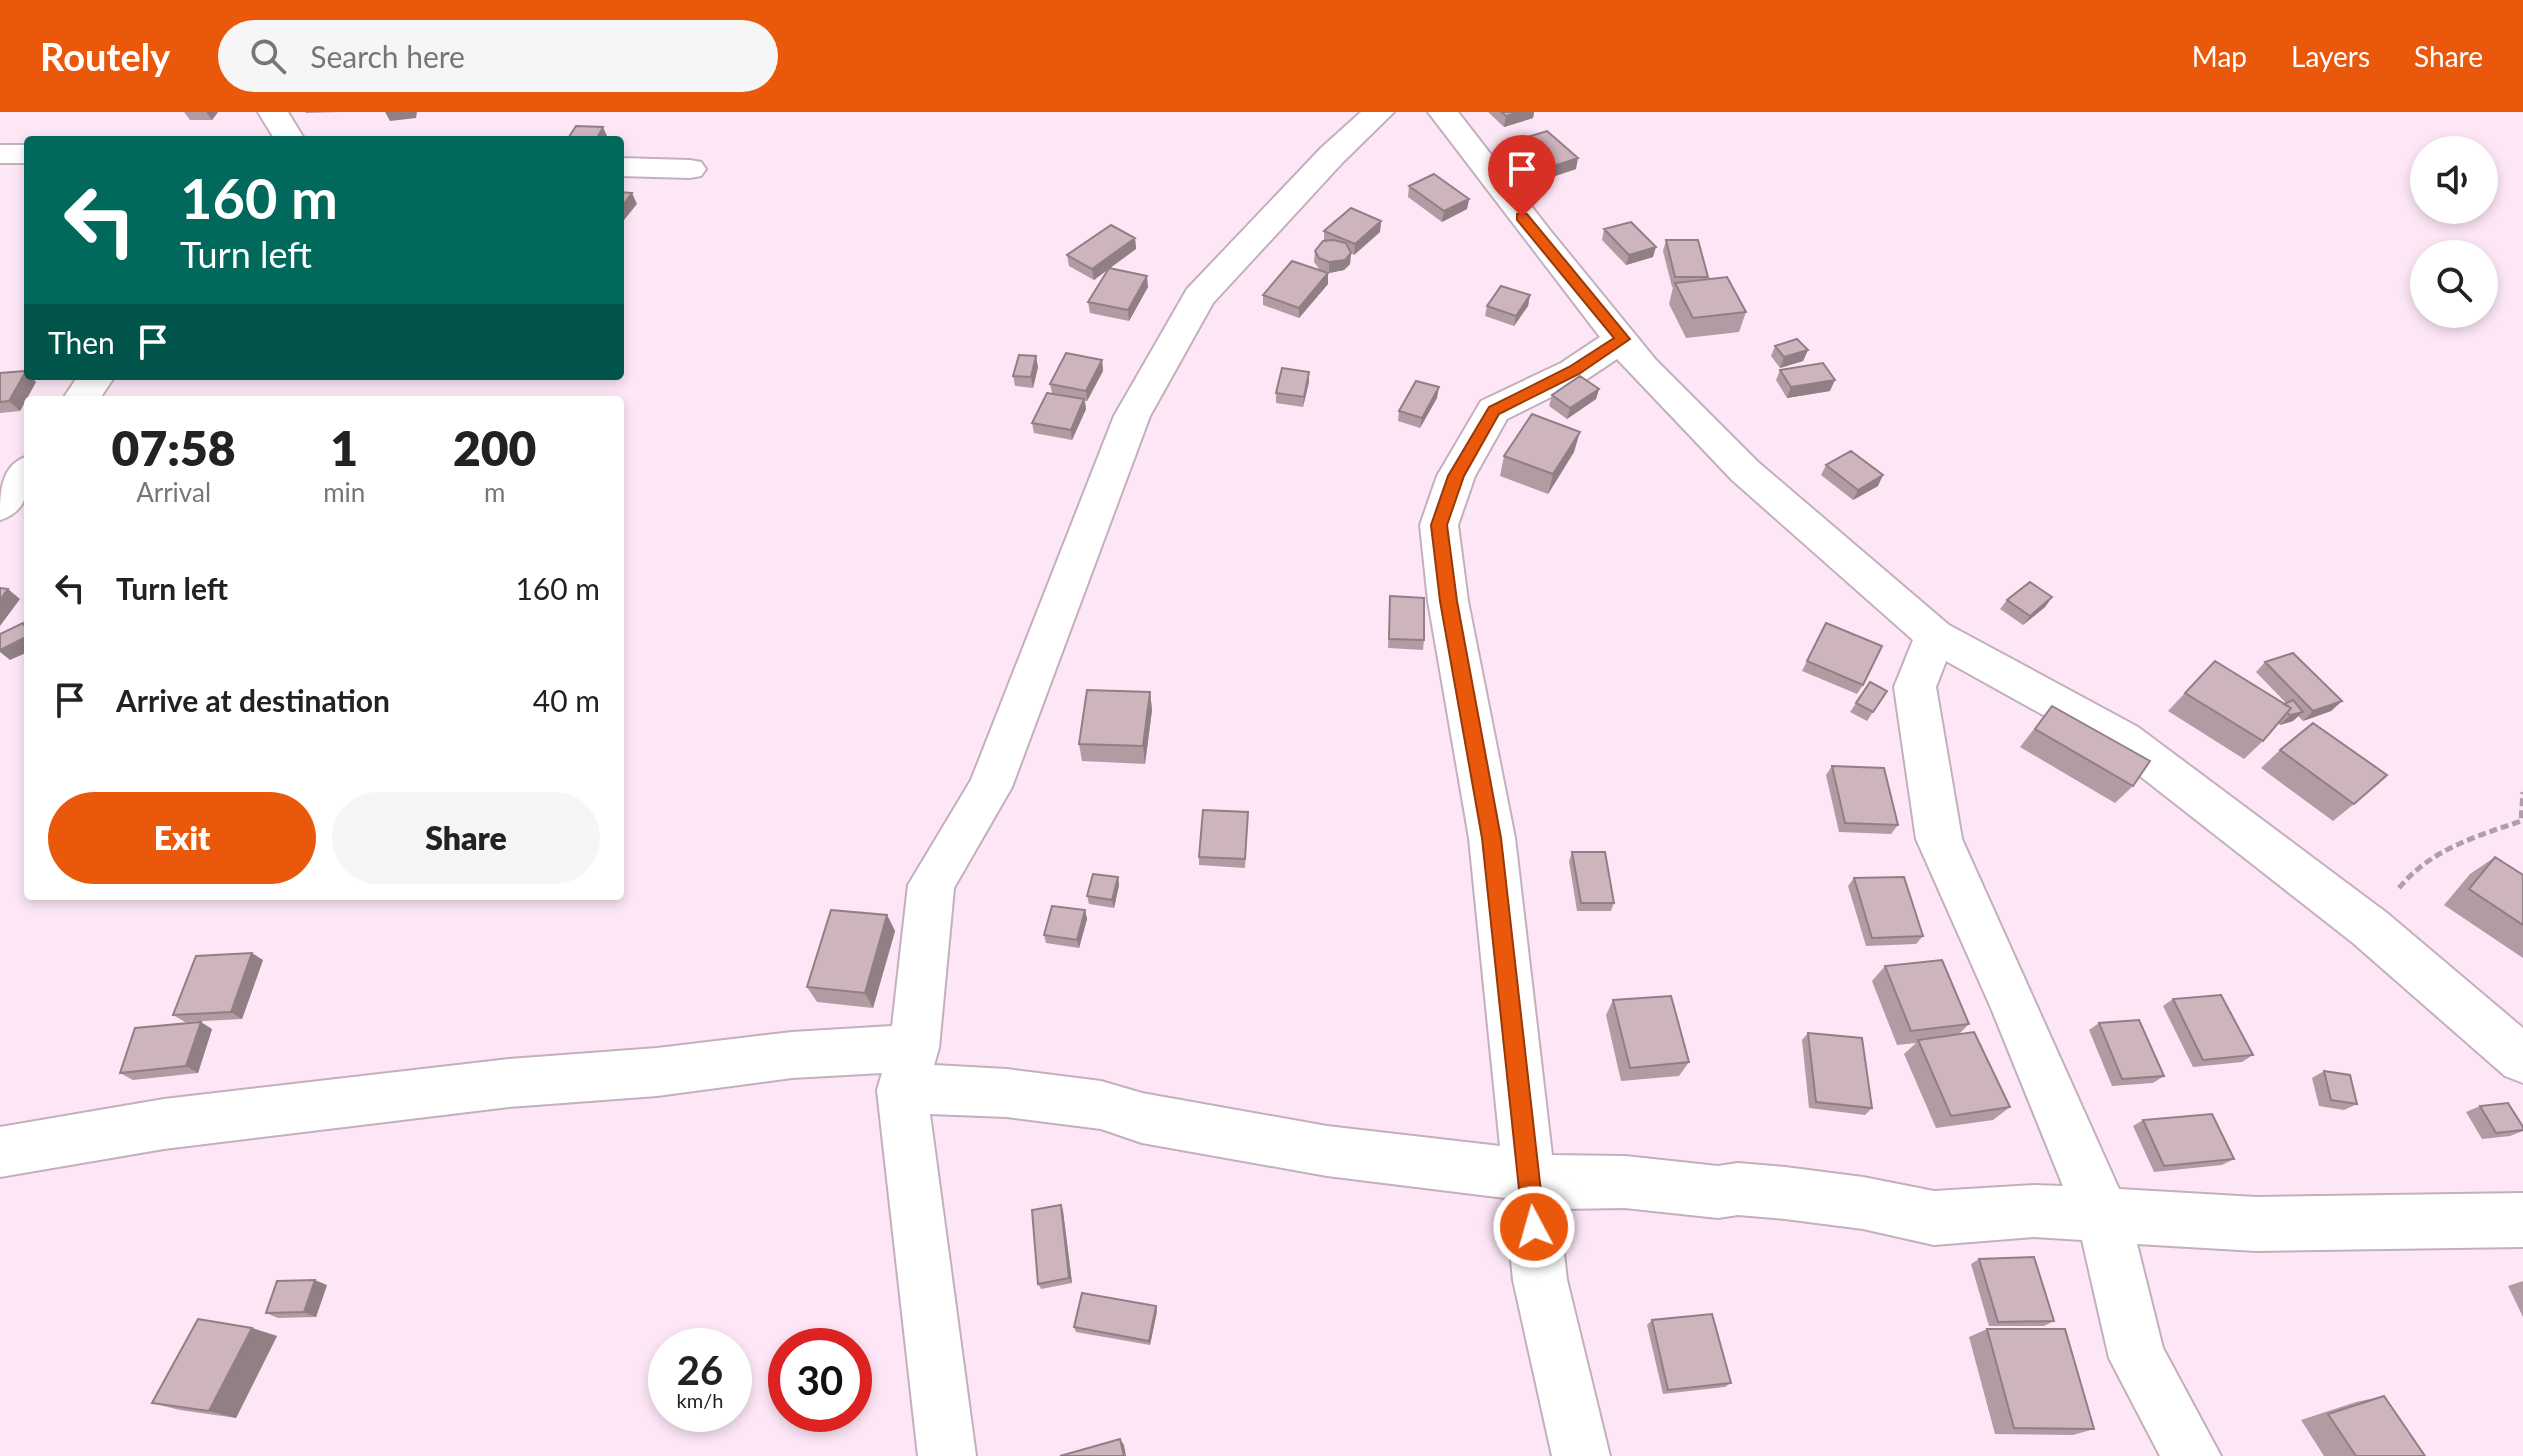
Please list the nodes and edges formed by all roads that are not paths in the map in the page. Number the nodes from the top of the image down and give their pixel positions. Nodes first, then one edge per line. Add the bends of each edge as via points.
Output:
1 (273, 112) edge
2 (1379, 112) edge
3 (1443, 112) edge
4 (288, 136) edge
5 (0, 154) edge
6 (24, 154) edge
7 (624, 167) edge
8 (690, 169) dead end
9 (1622, 339) junction
10 (24, 474) edge
11 (0, 506) edge
12 (1935, 636) junction
13 (2523, 1059) edge
14 (908, 1069) junction
15 (0, 1152) edge
16 (1528, 1175) junction
17 (2103, 1214) junction
18 (2523, 1220) edge
19 (947, 1456) edge
20 (1581, 1456) edge
21 (2192, 1456) edge

1 - 4 street
2 - 14 street via 1199,297 1132,416 990,787 931,885
3 - 9 street
5 - 6 street
7 - 8 street
9 - 12 street via 1745,471
9 - 16 street via 1574,371 1494,410 1456,476 1439,525 1492,838
10 - 11 street
12 - 13 street via 2123,739 2354,915
12 - 17 street via 1915,687 1939,839
14 - 15 street via 792,1055 164,1124
14 - 16 street via 948,1089 1101,1105 1142,1118 1327,1151
14 - 19 street
16 - 17 street via 1561,1183 1785,1193 1934,1218 2034,1211
16 - 20 street via 1540,1280
17 - 18 street via 2256,1224
17 - 21 street via 2137,1358

